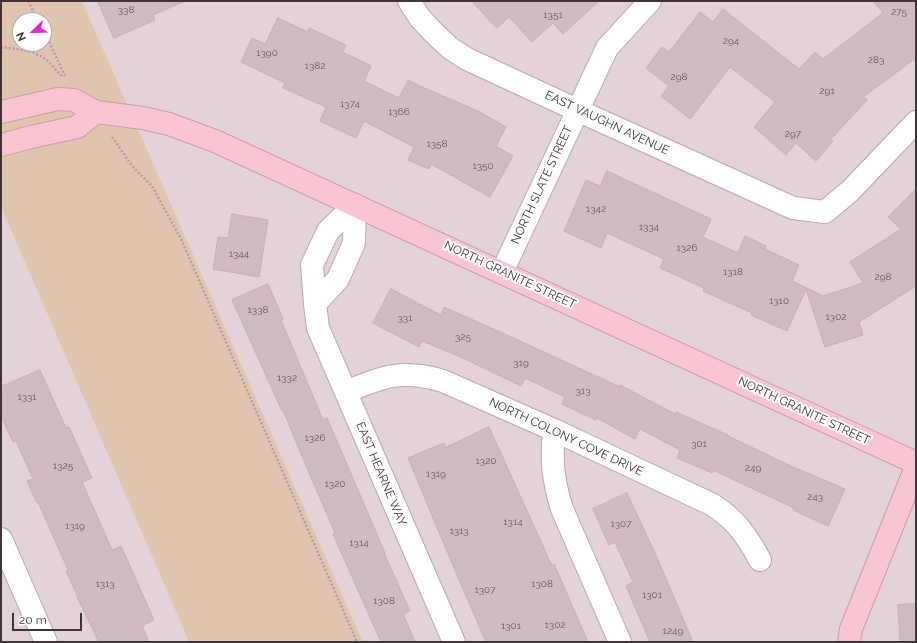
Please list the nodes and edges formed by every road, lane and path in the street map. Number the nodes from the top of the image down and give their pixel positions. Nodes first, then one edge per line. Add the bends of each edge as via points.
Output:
1 (28, 1) edge
2 (409, 1) edge
3 (650, 1) edge
4 (34, 12) edge
5 (1, 48) edge
6 (12, 49) edge
7 (52, 49) edge
8 (28, 52) edge
9 (576, 110) junction
10 (1, 112) edge
11 (96, 112) junction
12 (916, 122) edge
13 (1, 145) edge
14 (355, 205) junction
15 (502, 272) junction
16 (315, 304) junction
17 (346, 392) junction
18 (554, 430) junction
19 (916, 462) edge
20 (916, 467) edge
21 (1, 539) edge
22 (760, 560) dead end
23 (46, 642) edge
24 (357, 642) edge
25 (454, 642) edge
26 (620, 642) edge
27 (849, 642) edge

1 - 4 path
2 - 9 street, EAST VAUGHN AVENUE via 420,18 450,48
3 - 9 street, NORTH SLATE STREET via 607,48
5 - 6 path
7 - 8 path via 65,78 45,59
9 - 12 street, EAST VAUGHN AVENUE via 793,208 825,212 850,191
9 - 15 street, NORTH SLATE STREET
10 - 11 street, NORTH GRANITE STREET via 58,99 74,100
11 - 13 street via 77,127
11 - 14 street, NORTH GRANITE STREET via 143,118 192,132
11 - 24 path via 133,167 152,186 181,239
14 - 15 street, NORTH GRANITE STREET
14 - 16 street via 354,244 338,279
14 - 16 street, EAST HEARNE WAY via 328,231 312,265
15 - 19 street, NORTH GRANITE STREET
16 - 17 street, EAST HEARNE WAY via 318,328
17 - 18 street, NORTH COLONY COVE DRIVE via 392,376 427,376 444,381
17 - 25 street, EAST HEARNE WAY
18 - 22 street, NORTH COLONY COVE DRIVE via 713,505 741,528
18 - 26 street via 552,468 556,490
20 - 27 street via 851,629
21 - 23 street

